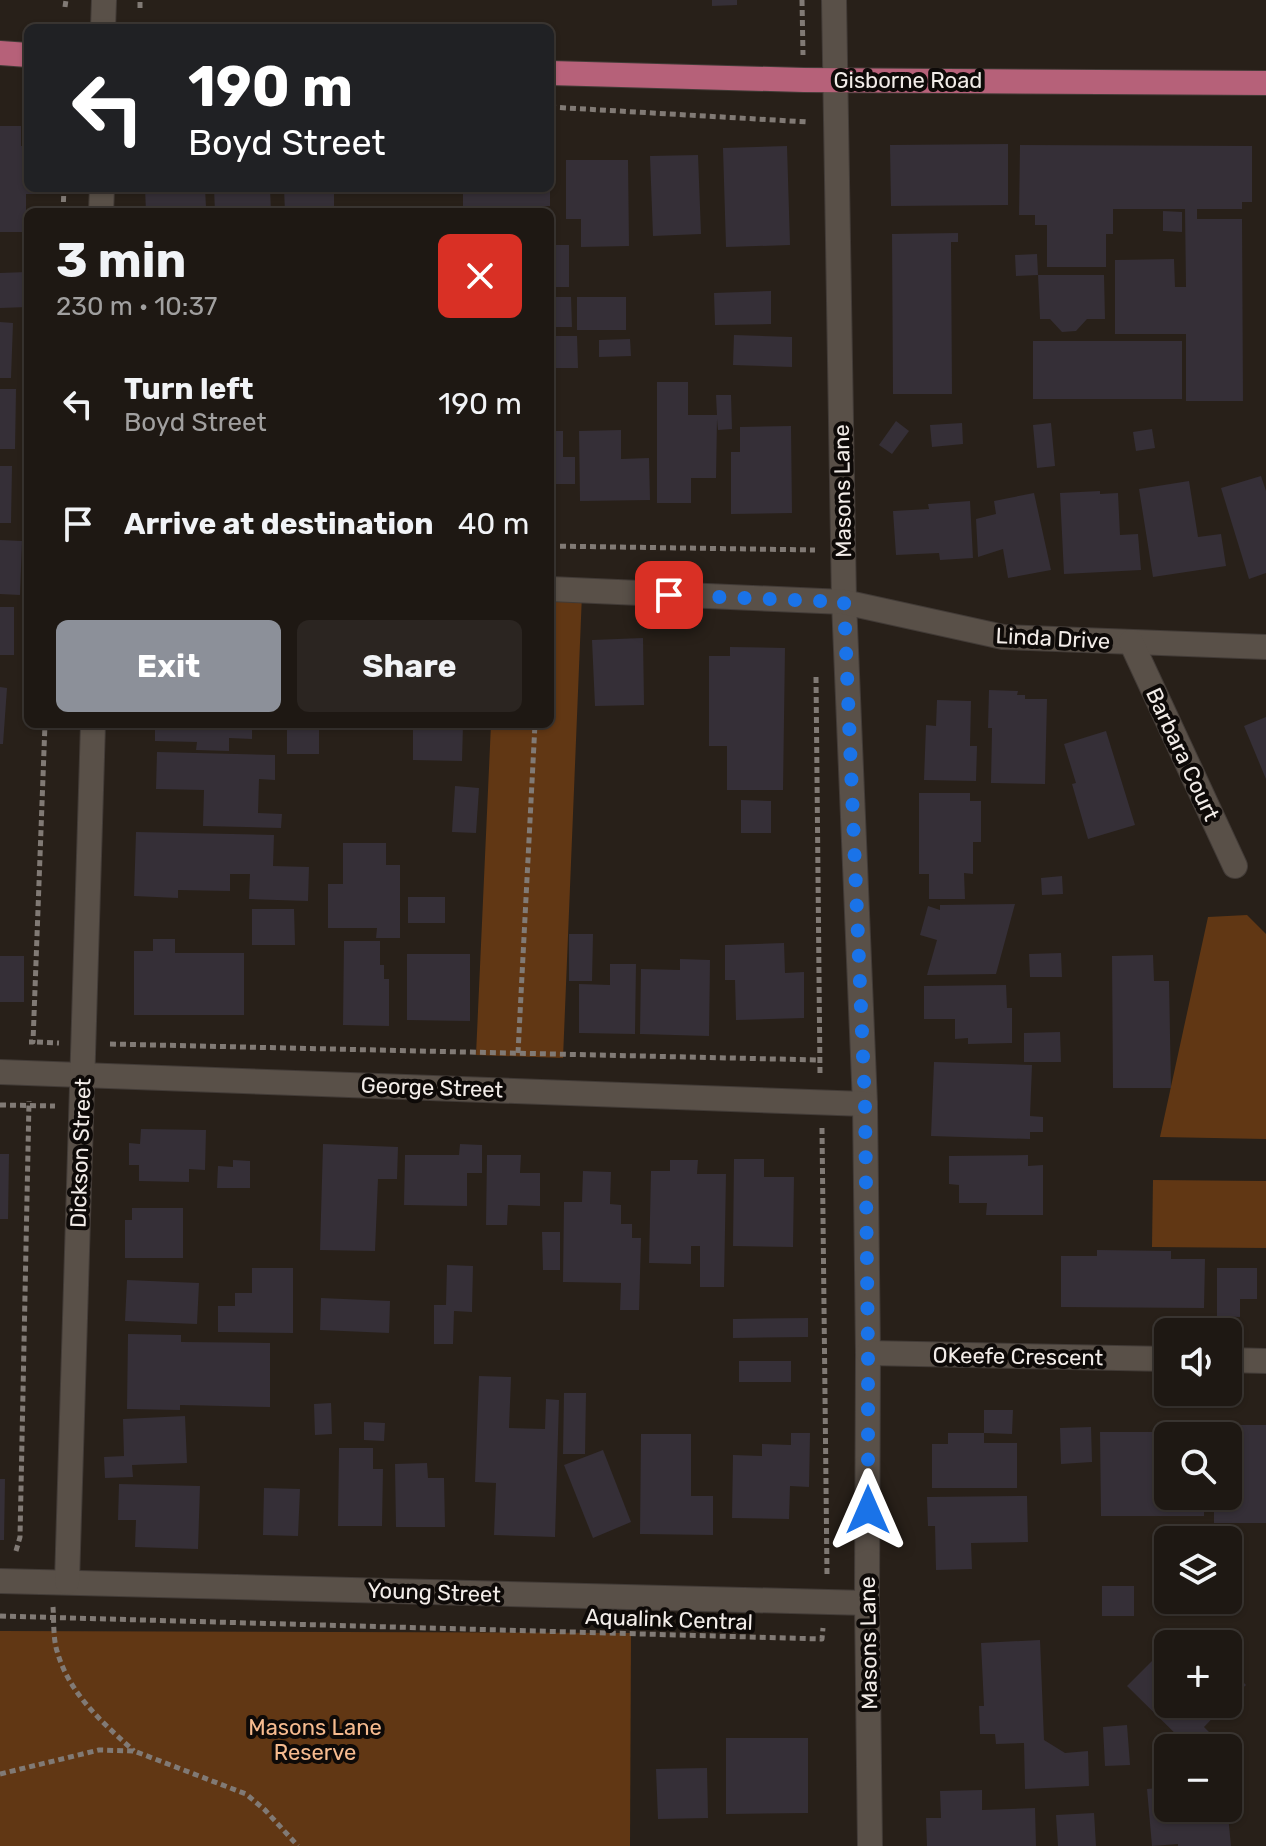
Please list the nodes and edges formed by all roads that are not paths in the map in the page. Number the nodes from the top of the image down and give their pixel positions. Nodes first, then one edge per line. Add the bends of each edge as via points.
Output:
1 (104, 0) edge
2 (834, 0) edge
3 (103, 24) edge
4 (0, 53) edge
5 (24, 55) edge
6 (554, 73) edge
7 (834, 80) junction
8 (1266, 83) edge
9 (554, 589) edge
10 (844, 602) junction
11 (1131, 642) junction
12 (1266, 647) edge
13 (93, 728) edge
14 (1235, 866) dead end
15 (0, 1072) edge
16 (83, 1074) junction
17 (865, 1104) junction
18 (868, 1353) junction
19 (1154, 1359) edge
20 (1242, 1360) edge
21 (1266, 1361) edge
22 (0, 1581) edge
23 (60, 1582) junction
24 (867, 1603) junction
25 (870, 1846) edge

1 - 3 street
2 - 7 street, Masons Lane
4 - 5 main road
6 - 7 main road, Gisborne Road
7 - 8 main road, Gisborne Road
7 - 10 street, Masons Lane
9 - 10 street, Linda Drive
10 - 11 street, Linda Drive via 1003,637
10 - 17 street, Masons Lane
11 - 12 street, Linda Drive
11 - 14 street, Barbara Court
13 - 16 street, Dickson Street
15 - 16 street, George Street
16 - 17 street, George Street
16 - 23 street, Dickson Street
17 - 18 street, Masons Lane
18 - 19 street, OKeefe Crescent
18 - 24 street, Masons Lane
20 - 21 street
22 - 23 street, Young Street
23 - 24 street, Young Street
24 - 25 street, Masons Lane

